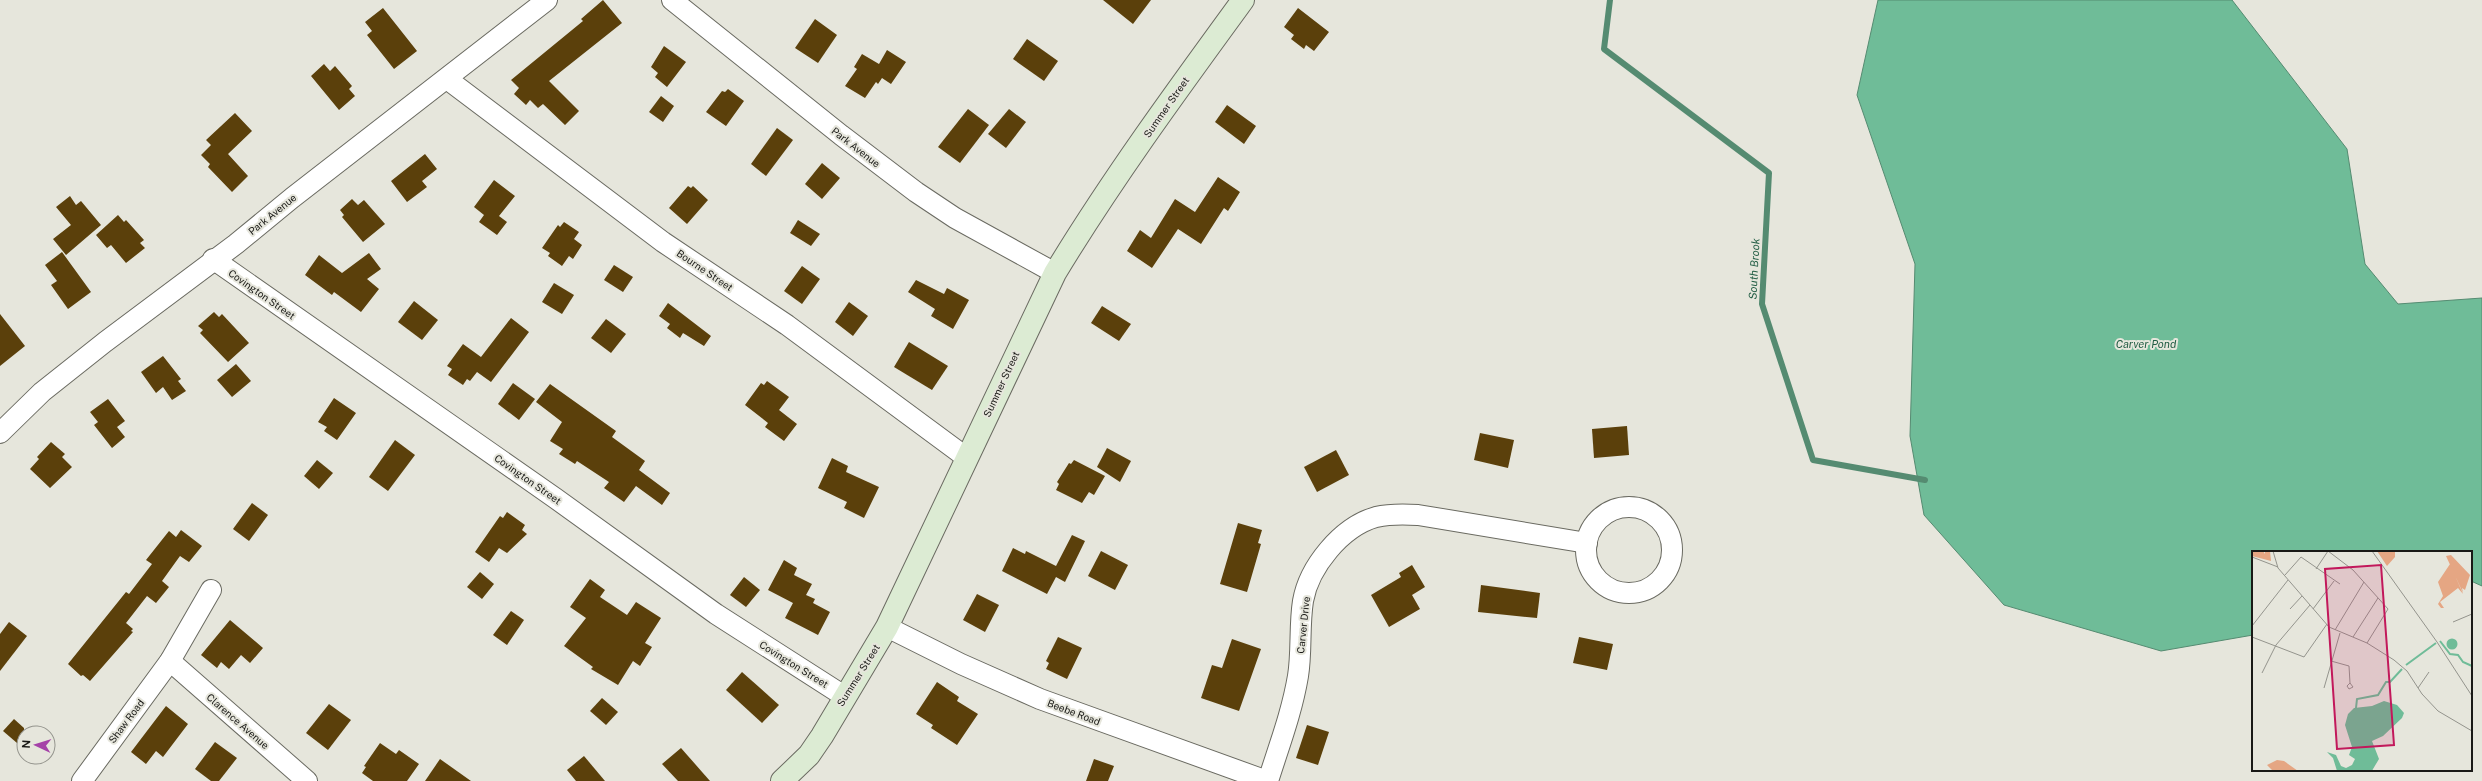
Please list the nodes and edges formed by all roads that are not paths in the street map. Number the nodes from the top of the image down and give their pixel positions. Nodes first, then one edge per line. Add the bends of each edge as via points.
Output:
1 (547, 0) edge
2 (672, 0) edge
3 (1243, 0) edge
4 (447, 79) junction
5 (213, 259) junction
6 (1055, 273) junction
7 (0, 433) edge
8 (967, 458) junction
9 (1587, 543) junction
10 (211, 590) dead end
11 (887, 627) junction
12 (170, 661) junction
13 (844, 696) junction
14 (82, 781) edge
15 (306, 781) edge
16 (782, 781) edge
17 (1267, 781) edge

1 - 4 street, Park Avenue
2 - 6 street, Park Avenue via 841,136 916,192 974,229
3 - 6 main road, Summer Street via 1145,138
4 - 5 street, Park Avenue via 236,244
4 - 8 street, Bourne Street via 657,238 787,325
5 - 7 street, Park Avenue via 42,392
5 - 13 street, Covington Street via 716,614
6 - 8 main road, Summer Street
8 - 11 main road, Summer Street
9 - 9 street via 1594,525 1601,518 1618,508 1637,507 1655,515 1665,526 1671,539 1671,559 1663,577 1655,584 1637,592 1622,592 1607,587 1593,573
9 - 17 street, Carver Drive via 1418,514 1375,517 1346,534 1315,570 1303,600 1295,694
10 - 12 street, Shaw Road
11 - 13 main road, Summer Street
11 - 17 street, Beebe Road via 1040,699
12 - 14 street, Shaw Road
12 - 15 street, Clarence Avenue
13 - 16 main road, Summer Street via 809,755

